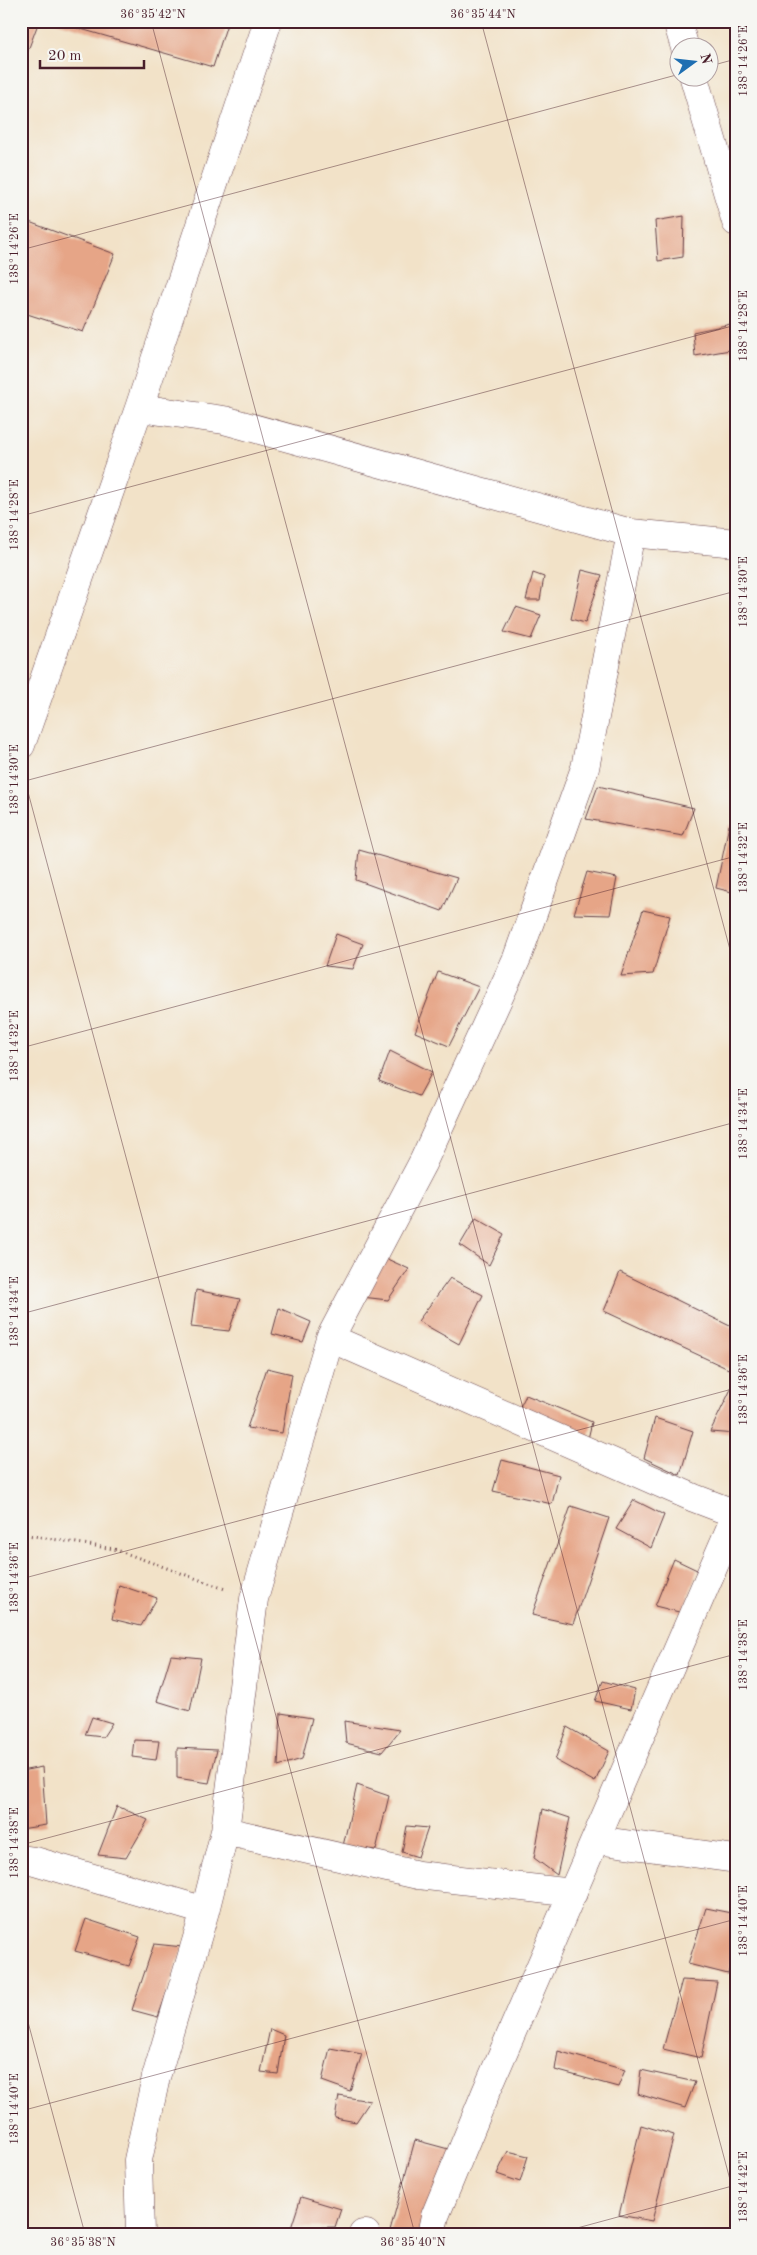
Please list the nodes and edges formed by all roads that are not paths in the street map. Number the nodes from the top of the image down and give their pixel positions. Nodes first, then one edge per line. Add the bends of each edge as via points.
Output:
1 (268, 21) edge
2 (677, 21) edge
3 (682, 38) edge
4 (697, 88) edge
5 (736, 222) edge
6 (139, 408) junction
7 (631, 533) junction
8 (736, 543) edge
9 (21, 745) edge
10 (330, 1338) junction
11 (736, 1514) edge
12 (225, 1831) junction
13 (596, 1840) junction
14 (21, 1859) edge
15 (736, 1859) edge
16 (573, 1893) junction
17 (206, 1911) junction
18 (140, 2234) edge
19 (430, 2234) edge

1 - 6 street
2 - 3 street
4 - 5 street
6 - 7 street via 224,420
6 - 9 street
7 - 8 street
7 - 10 street via 585,768 517,958 423,1162
10 - 11 street
10 - 12 street via 254,1599
11 - 13 street
12 - 16 street via 418,1875
12 - 17 street
13 - 15 street
13 - 16 street
14 - 17 street
16 - 19 street via 486,2092
17 - 18 street via 156,2077 138,2160

